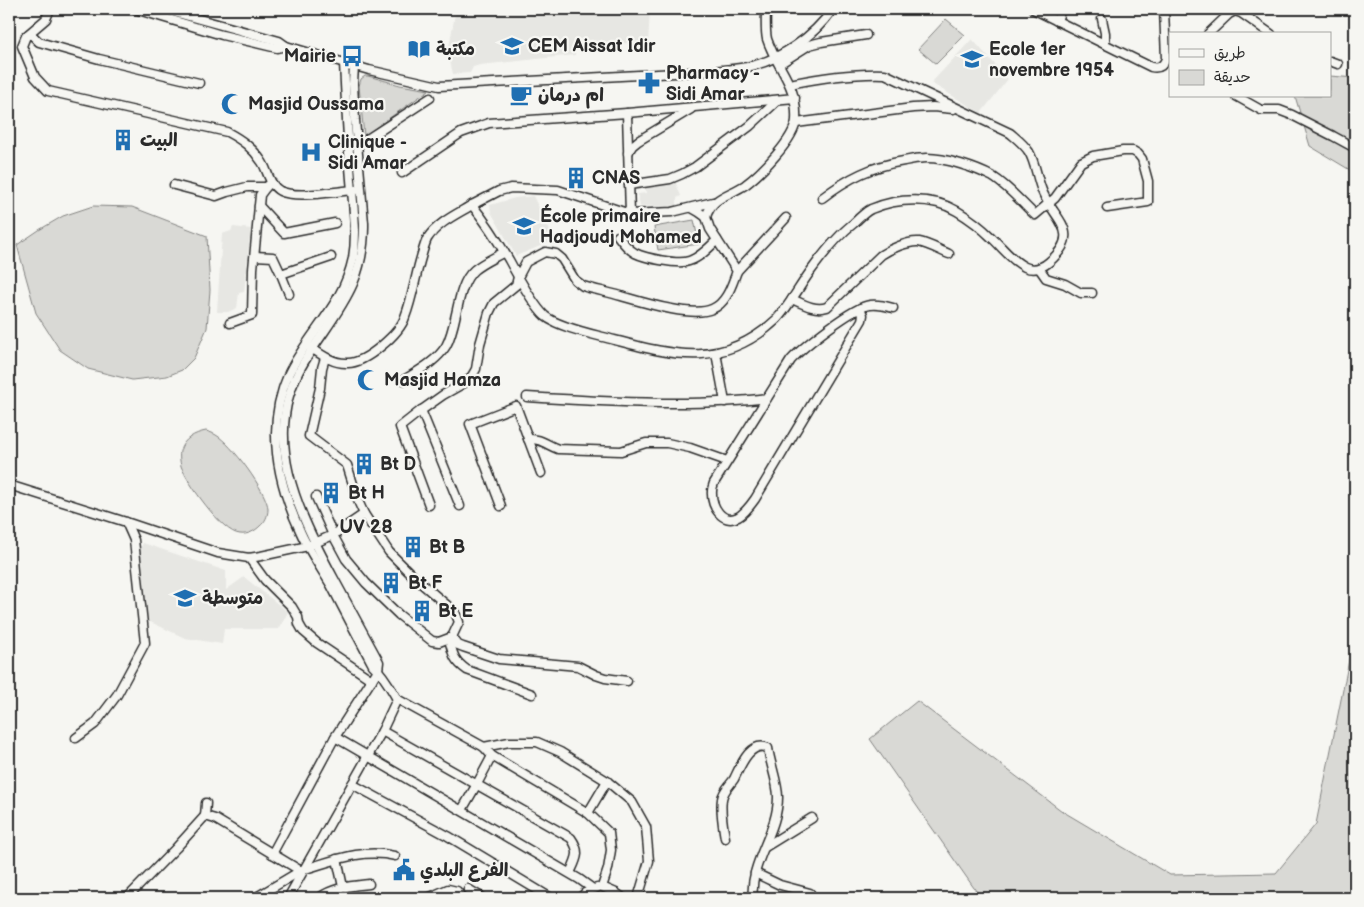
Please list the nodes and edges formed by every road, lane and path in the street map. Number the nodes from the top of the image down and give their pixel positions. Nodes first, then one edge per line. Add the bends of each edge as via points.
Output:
1 (50, 9) edge
2 (135, 9) edge
3 (163, 9) edge
4 (766, 9) edge
5 (833, 9) edge
6 (1033, 9) edge
7 (1061, 9) edge
8 (1164, 9) edge
9 (1102, 18) dead end
10 (1057, 20) junction
11 (1210, 32) edge
12 (1268, 32) edge
13 (30, 33) junction
14 (866, 35) dead end
15 (1105, 44) junction
16 (286, 46) junction
17 (774, 57) junction
18 (1332, 62) edge
19 (344, 63) junction
20 (779, 64) junction
21 (1338, 64) dead end
22 (354, 66) junction
23 (1166, 67) edge
24 (199, 83) dead end
25 (790, 84) junction
26 (430, 98) dead end
27 (795, 98) junction
28 (1239, 98) edge
29 (778, 100) junction
30 (694, 107) junction
31 (963, 111) junction
32 (627, 113) junction
33 (796, 123) junction
34 (358, 145) junction
35 (1355, 148) edge
36 (628, 153) junction
37 (402, 173) dead end
38 (174, 185) dead end
39 (269, 185) junction
40 (629, 185) junction
41 (352, 190) junction
42 (361, 190) junction
43 (822, 198) dead end
44 (715, 201) junction
45 (1050, 204) junction
46 (472, 205) junction
47 (259, 206) junction
48 (692, 208) junction
49 (1106, 208) dead end
50 (630, 214) junction
51 (706, 217) junction
52 (786, 218) dead end
53 (335, 222) dead end
54 (618, 236) dead end
55 (717, 240) junction
56 (504, 252) junction
57 (949, 254) dead end
58 (255, 256) junction
59 (330, 257) dead end
60 (1039, 268) junction
61 (737, 271) junction
62 (281, 274) junction
63 (518, 277) junction
64 (1092, 293) dead end
65 (289, 294) dead end
66 (792, 299) junction
67 (860, 308) junction
68 (893, 308) dead end
69 (230, 323) dead end
70 (310, 347) junction
71 (716, 353) junction
72 (325, 358) junction
73 (404, 380) dead end
74 (527, 397) dead end
75 (766, 398) junction
76 (725, 402) junction
77 (421, 410) junction
78 (528, 439) junction
79 (727, 462) junction
80 (541, 473) dead end
81 (9, 485) edge
82 (316, 497) dead end
83 (429, 505) dead end
84 (460, 506) dead end
85 (501, 506) dead end
86 (364, 514) junction
87 (126, 522) junction
88 (333, 535) junction
89 (312, 545) junction
90 (249, 558) junction
91 (450, 638) junction
92 (378, 670) junction
93 (372, 680) junction
94 (627, 681) dead end
95 (532, 694) dead end
96 (397, 699) junction
97 (382, 731) junction
98 (335, 737) junction
99 (76, 738) dead end
100 (484, 748) junction
101 (367, 756) junction
102 (492, 756) junction
103 (607, 781) junction
104 (352, 784) junction
105 (478, 784) junction
106 (206, 803) dead end
107 (462, 810) junction
108 (588, 813) junction
109 (205, 816) junction
110 (812, 818) dead end
111 (725, 838) dead end
112 (765, 847) junction
113 (272, 854) junction
114 (395, 856) dead end
115 (337, 859) junction
116 (304, 869) junction
117 (570, 873) junction
118 (756, 873) junction
119 (369, 884) dead end
120 (343, 887) junction
121 (598, 888) junction
122 (468, 889) dead end
123 (810, 893) dead end
124 (539, 895) edge
125 (289, 896) edge
126 (127, 898) edge
127 (255, 898) edge
128 (298, 898) edge
129 (319, 898) edge
130 (428, 898) edge
131 (462, 898) edge
132 (483, 898) edge
133 (550, 898) edge
134 (580, 898) edge
135 (623, 898) edge
136 (638, 898) edge
137 (753, 898) edge

1 - 13 street via 46,19
2 - 16 street via 222,35 278,48
3 - 16 street via 279,41
4 - 17 street via 766,37
5 - 17 street via 812,34
6 - 10 street
7 - 10 street
8 - 23 street
9 - 15 street
10 - 15 street
11 - 12 street via 1235,11
13 - 24 street via 39,42
13 - 39 street via 22,46 35,77 48,91 228,132 251,147 265,168
14 - 20 street via 809,45
15 - 23 street via 1151,67
16 - 19 street
17 - 20 street
17 - 22 street via 747,67 712,71 439,86
18 - 21 street
19 - 22 street
19 - 41 street
20 - 25 street
22 - 34 street
25 - 27 street
25 - 31 street via 885,74
26 - 34 street
27 - 29 street
27 - 33 street
28 - 35 street via 1260,110 1279,110 1292,115
29 - 30 street
29 - 40 street via 750,126 695,167 670,179
30 - 32 street
30 - 36 street via 638,141
31 - 33 street via 913,108
31 - 45 street via 1022,142 1030,153 1041,189
32 - 36 street
32 - 37 street via 489,123 461,133
33 - 44 street via 788,139 765,167 744,185
34 - 42 street
36 - 40 street
38 - 39 street via 216,196
39 - 41 street via 293,194
39 - 47 street via 260,196
40 - 50 street
41 - 42 street
41 - 70 street via 355,245 350,270
42 - 70 street via 364,234 358,273 339,311
43 - 45 street via 868,170 928,158 992,177 1036,215
44 - 48 street
44 - 51 street
45 - 49 street via 1080,162 1093,156 1133,151 1142,158 1148,181 1148,202
45 - 60 street via 1065,228 1064,241 1051,261
46 - 50 street via 498,191 532,188 558,190
46 - 56 street
46 - 72 street via 437,228 428,239 399,329 366,357 348,363
47 - 53 street via 284,233
47 - 58 street
48 - 50 street
48 - 51 street
51 - 55 street
52 - 61 street
54 - 55 street via 634,252 679,263 695,259
55 - 61 street
56 - 63 street
56 - 73 street via 474,270 466,280 445,348
57 - 66 street via 916,242 903,245 881,255 827,307 816,308
58 - 62 street via 273,257
58 - 69 street via 252,315
59 - 62 street
60 - 64 street via 1046,278 1081,293
60 - 66 street via 1025,267 1015,260 955,209 937,203 894,202 869,210 847,228 827,249
61 - 63 street via 720,304 705,312 648,303 583,286 575,280 562,259 551,252 526,262
62 - 65 street
63 - 71 street via 545,316 557,322 669,353
63 - 77 street via 516,286 494,303 472,376
66 - 71 street via 778,318 759,333
67 - 68 street via 869,304
67 - 75 street via 798,352
67 - 79 street via 862,320 755,499 740,516 728,520 716,510 712,491
70 - 72 street
70 - 89 street via 289,398 284,443 295,499
71 - 76 street
72 - 86 street via 309,436 347,465 353,474
74 - 76 street via 624,403
75 - 76 street
75 - 79 street
77 - 83 street via 400,427
77 - 84 street
78 - 79 street via 540,440 558,449 612,450 646,443 667,443
78 - 80 street
78 - 85 street via 516,406 470,424
81 - 87 street
82 - 88 street
86 - 88 street
86 - 91 street via 374,520 389,552 404,562 416,579 442,596 455,612 459,622
87 - 90 street via 218,553
87 - 99 street via 134,540 145,643 117,695 95,724
88 - 89 street
88 - 91 street via 366,583 399,615 421,628 432,641
89 - 90 street
89 - 92 street via 379,662
90 - 93 street via 292,607 303,631
91 - 94 street via 458,645 499,659 578,666 605,678
91 - 95 street via 454,657 467,670
92 - 93 street
92 - 96 street
93 - 98 street
96 - 97 street
96 - 100 street
97 - 101 street
97 - 105 street
98 - 101 street
98 - 113 street
100 - 102 street
100 - 103 street via 509,742 538,742
101 - 104 street
101 - 107 street
102 - 105 street
102 - 108 street
103 - 108 street
103 - 136 street via 632,802 646,828 649,861
104 - 116 street
104 - 124 street via 448,836
105 - 107 street
105 - 117 street via 571,838 577,852
106 - 109 street
107 - 117 street
108 - 121 street via 609,833 608,869
109 - 113 street
109 - 126 street
110 - 112 street
111 - 112 street via 722,796 750,752 764,746 768,748 778,798 776,816
112 - 118 street
113 - 116 street
114 - 115 street via 361,853
115 - 116 street
115 - 120 street
116 - 125 street
116 - 127 street
117 - 121 street
118 - 123 street via 780,885
118 - 137 street
119 - 120 street
120 - 129 street
121 - 134 street
121 - 135 street
122 - 132 street
124 - 133 street
125 - 128 street
130 - 131 street via 448,889 457,891

